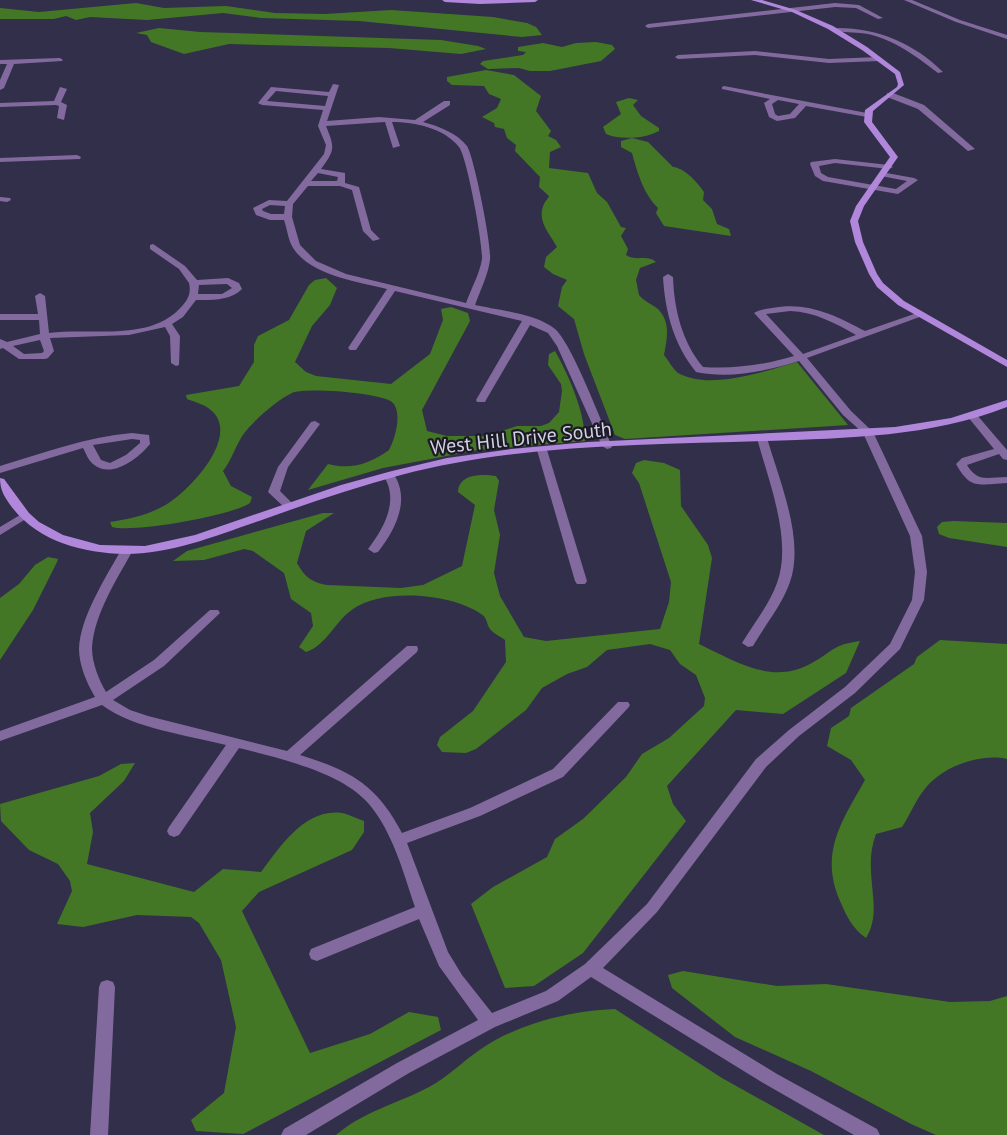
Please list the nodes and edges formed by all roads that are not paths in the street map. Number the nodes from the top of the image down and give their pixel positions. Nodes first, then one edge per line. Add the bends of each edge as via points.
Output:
1 (445, 0) edge
2 (535, 0) edge
3 (758, 0) edge
4 (907, 0) edge
5 (791, 9) junction
6 (880, 18) dead end
7 (648, 26) dead end
8 (838, 30) junction
9 (1007, 37) edge
10 (678, 57) dead end
11 (879, 59) junction
12 (60, 60) dead end
13 (0, 62) edge
14 (11, 62) junction
15 (940, 72) dead end
16 (2, 77) edge
17 (0, 88) edge
18 (724, 88) dead end
19 (63, 89) dead end
20 (890, 95) junction
21 (777, 98) junction
22 (57, 102) junction
23 (447, 103) dead end
24 (804, 104) junction
25 (0, 105) edge
26 (327, 108) junction
27 (867, 115) junction
28 (61, 118) dead end
29 (388, 121) junction
30 (417, 122) junction
31 (323, 124) junction
32 (396, 146) dead end
33 (971, 149) dead end
34 (77, 157) dead end
35 (0, 160) edge
36 (854, 163) junction
37 (316, 170) junction
38 (886, 170) junction
39 (304, 183) junction
40 (842, 183) junction
41 (341, 184) junction
42 (873, 189) junction
43 (289, 204) junction
44 (288, 217) junction
45 (376, 239) dead end
46 (153, 247) dead end
47 (668, 277) dead end
48 (194, 283) junction
49 (392, 289) junction
50 (40, 296) dead end
51 (193, 297) junction
52 (470, 305) junction
53 (920, 315) junction
54 (0, 317) edge
55 (43, 317) junction
56 (528, 320) junction
57 (167, 323) junction
58 (864, 335) junction
59 (43, 337) junction
60 (2, 344) edge
61 (353, 348) dead end
62 (799, 357) junction
63 (176, 363) dead end
64 (1007, 364) edge
65 (481, 400) dead end
66 (1007, 403) edge
67 (973, 417) junction
68 (315, 424) dead end
69 (868, 432) junction
70 (762, 438) junction
71 (87, 445) junction
72 (607, 447) junction
73 (542, 450) junction
74 (1003, 454) edge
75 (0, 470) edge
76 (389, 475) junction
77 (1007, 480) edge
78 (0, 481) edge
79 (289, 506) junction
80 (25, 515) junction
81 (0, 532) edge
82 (374, 549) dead end
83 (127, 550) junction
84 (581, 580) dead end
85 (214, 613) dead end
86 (748, 644) dead end
87 (412, 649) dead end
88 (105, 699) junction
89 (623, 705) dead end
90 (0, 736) edge
91 (235, 743) junction
92 (289, 757) junction
93 (174, 831) dead end
94 (398, 840) junction
95 (424, 910) junction
96 (317, 954) dead end
97 (591, 969) junction
98 (107, 987) dead end
99 (489, 1022) junction
100 (99, 1135) edge
101 (290, 1135) edge
102 (871, 1135) edge

1 - 2 street
3 - 5 street
4 - 9 street
5 - 6 street via 846,4
5 - 7 street
5 - 8 street
8 - 11 street
8 - 15 street via 883,35
10 - 11 street via 754,52 829,61
11 - 20 street via 901,78 902,84
12 - 14 street
13 - 14 street
14 - 16 street
16 - 17 street
18 - 21 street
19 - 22 street
20 - 27 street
20 - 33 street via 921,107
21 - 24 street
21 - 24 street via 768,103 777,119 792,116
22 - 25 street
22 - 28 street via 63,105
23 - 30 street
24 - 27 street
26 - 26 street via 333,90 275,88 262,103
26 - 31 street
27 - 38 street via 894,157
29 - 30 street
29 - 31 street
29 - 32 street
30 - 52 street via 441,129 466,150 484,228 486,260
31 - 37 street via 330,145
34 - 35 street
36 - 38 street
36 - 40 street
36 - 40 street via 814,164 818,174
37 - 39 street
37 - 41 street via 342,175
38 - 42 street
38 - 42 street via 914,180 898,192
39 - 41 street
39 - 43 street
40 - 42 street
41 - 45 street via 356,189 367,231
42 - 53 street via 854,220 859,242 880,285
43 - 44 street
43 - 44 street via 269,202 257,208 264,216
44 - 49 street via 296,246 313,263
46 - 48 street
47 - 62 street via 668,296 682,340 691,361 700,370 734,371
48 - 51 street
48 - 51 street via 228,281 237,289 222,297
49 - 52 street
49 - 61 street
50 - 55 street
51 - 57 street via 186,309
52 - 56 street
53 - 58 street
53 - 64 street
54 - 55 street
55 - 59 street
56 - 65 street
56 - 72 street via 551,331 562,345
57 - 59 street via 150,329
57 - 63 street via 174,336
58 - 62 street
58 - 62 street via 816,309 759,314
59 - 60 street
59 - 60 street via 49,351 43,357 22,357
62 - 69 street
66 - 67 street, West Hill Drive South
67 - 69 street, West Hill Drive South
67 - 74 street
68 - 79 street via 283,466 274,492
69 - 70 street, West Hill Drive South
69 - 97 street via 916,536 920,553 918,600 900,637 883,661 761,763 652,908
70 - 72 street, West Hill Drive South
70 - 86 street via 786,533 787,572
71 - 71 street via 121,437 145,437 145,444 134,455 113,464 96,462
71 - 75 street
72 - 73 street, West Hill Drive South
73 - 76 street, West Hill Drive South via 473,457
73 - 84 street
74 - 77 street via 961,464 969,478 977,481
76 - 79 street, West Hill Drive South
76 - 82 street via 396,495 387,531
78 - 80 street, West Hill Drive South
79 - 83 street, West Hill Drive South via 172,544
80 - 81 street
80 - 83 street, West Hill Drive South via 57,537 83,545
83 - 88 street via 99,601 86,647 100,696
85 - 88 street via 159,663
87 - 92 street
88 - 90 street
88 - 91 street via 143,720
89 - 94 street via 558,773 475,812
91 - 92 street
91 - 93 street
92 - 94 street via 372,798
94 - 95 street
95 - 96 street
95 - 99 street via 440,953
97 - 99 street via 552,996
97 - 102 street via 761,1074
98 - 100 street
99 - 101 street

